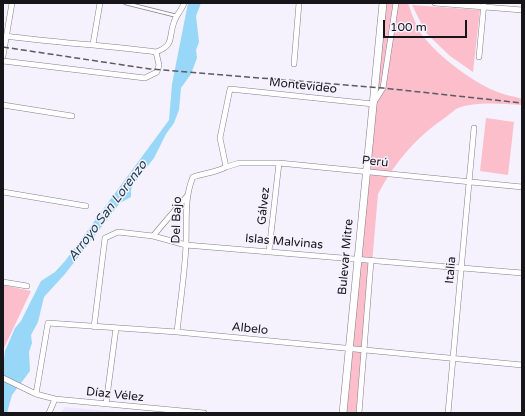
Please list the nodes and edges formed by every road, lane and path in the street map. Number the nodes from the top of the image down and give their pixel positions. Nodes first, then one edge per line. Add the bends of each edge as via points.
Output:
1 (12, 3) edge
2 (100, 3) edge
3 (125, 3) edge
4 (184, 3) edge
5 (299, 3) edge
6 (383, 3) edge
7 (396, 3) edge
8 (435, 3) edge
9 (484, 5) edge
10 (522, 10) edge
11 (176, 16) junction
12 (6, 36) junction
13 (93, 44) junction
14 (156, 52) junction
15 (3, 56) edge
16 (479, 57) dead end
17 (3, 61) edge
18 (294, 64) dead end
19 (373, 104) junction
20 (3, 105) edge
21 (72, 116) dead end
22 (474, 128) dead end
23 (279, 163) junction
24 (226, 167) junction
25 (365, 171) junction
26 (469, 181) junction
27 (522, 187) edge
28 (3, 192) edge
29 (187, 196) junction
30 (86, 206) dead end
31 (153, 236) junction
32 (186, 245) junction
33 (269, 251) junction
34 (357, 258) junction
35 (371, 261) junction
36 (461, 268) junction
37 (522, 273) edge
38 (3, 282) edge
39 (27, 286) dead end
40 (94, 327) junction
41 (116, 328) junction
42 (177, 332) junction
43 (348, 349) junction
44 (364, 351) junction
45 (452, 359) junction
46 (522, 365) edge
47 (3, 378) edge
48 (36, 394) junction
49 (56, 399) junction
50 (106, 404) junction
51 (49, 413) edge
52 (204, 413) edge
53 (343, 413) edge
54 (359, 413) edge
55 (448, 413) edge

1 - 12 street
2 - 13 street
3 - 11 lane
4 - 11 street
5 - 18 street
6 - 19 street, Bulevar Mitre
7 - 19 street, Bulevar Mitre via 383,88
8 - 9 street
9 - 10 street
9 - 16 street
11 - 14 street via 170,42 166,48
12 - 13 street
12 - 15 street
13 - 14 street
14 - 17 street via 159,65 157,72 145,78
19 - 24 street, Montevideo via 230,89 220,138
19 - 25 street, Bulevar Mitre
20 - 21 street
22 - 26 street, Italia
23 - 24 street, Perú via 239,163
23 - 25 street, Perú
23 - 33 street, Gálvez
24 - 29 street, Del Bajo via 217,172 193,177
25 - 26 street, Perú
25 - 34 street, Bulevar Mitre
26 - 27 street, Perú
26 - 36 street, Italia
28 - 30 street
29 - 31 street
29 - 32 street, Del Bajo
31 - 32 street, Islas Malvinas
31 - 40 street, Islas Malvinas via 118,232 105,238
32 - 33 street, Islas Malvinas
32 - 42 street, Del Bajo
33 - 34 street, Islas Malvinas
34 - 35 street, Islas Malvinas
34 - 43 street, Bulevar Mitre
35 - 36 street, Islas Malvinas
35 - 44 street
36 - 37 street, Islas Malvinas
36 - 45 street, Italia
38 - 39 street
40 - 41 street, Albelo
40 - 48 street, Albelo via 48,323
41 - 42 street, Albelo
41 - 50 street
42 - 43 street, Albelo
43 - 44 street, Albelo
43 - 53 street, Bulevar Mitre
44 - 45 street, Albelo
44 - 54 street
45 - 46 street, Albelo
45 - 55 street, Italia
47 - 48 street, Díaz Vélez
48 - 49 street, Díaz Vélez
49 - 50 street, Díaz Vélez
49 - 51 street
50 - 52 street, Díaz Vélez

